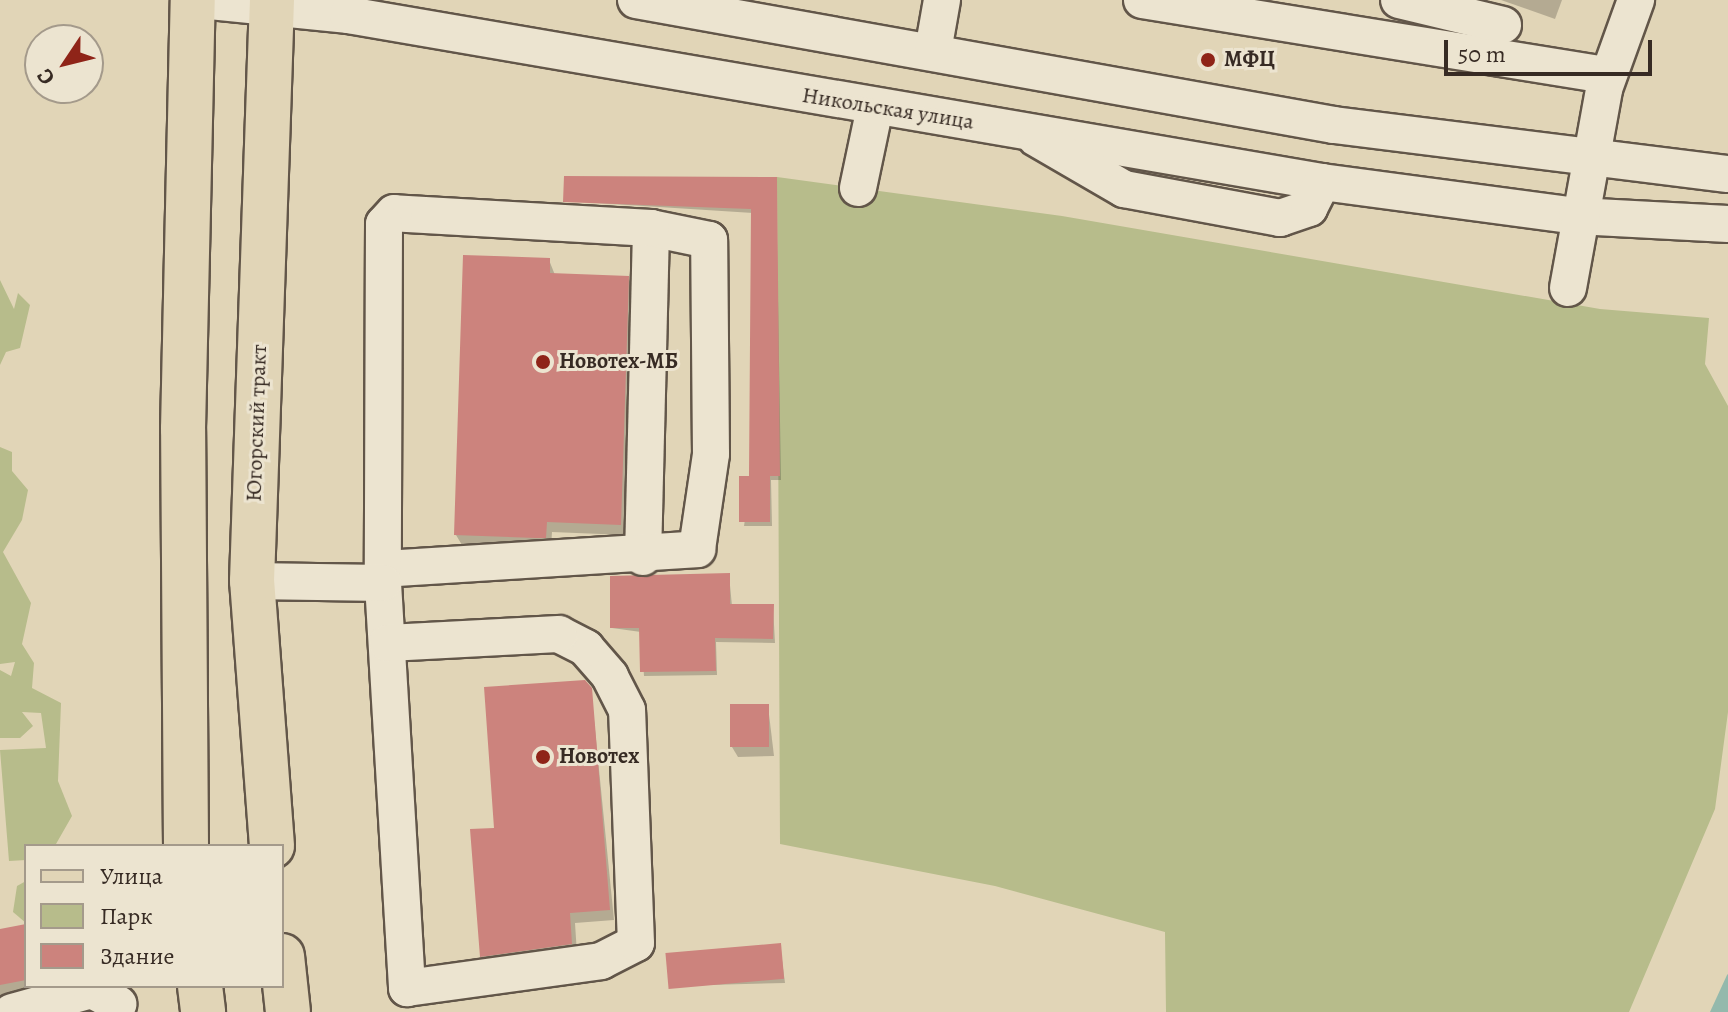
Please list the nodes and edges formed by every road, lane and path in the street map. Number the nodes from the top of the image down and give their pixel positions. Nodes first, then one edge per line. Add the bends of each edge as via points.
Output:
1 (196, 0) edge
2 (636, 0) edge
3 (942, 0) edge
4 (1288, 0) edge
5 (1399, 0) edge
6 (1636, 0) edge
7 (1159, 1) edge
8 (272, 4) edge
9 (1252, 10) edge
10 (1503, 25) dead end
11 (933, 51) junction
12 (1607, 75) junction
13 (875, 107) junction
14 (1587, 162) junction
15 (1728, 174) edge
16 (858, 188) dead end
17 (1577, 216) junction
18 (1728, 224) edge
19 (651, 228) junction
20 (1568, 288) dead end
21 (643, 557) junction
22 (383, 576) junction
23 (252, 581) junction
24 (387, 643) junction
25 (186, 844) edge
26 (272, 844) edge
27 (284, 975) edge
28 (200, 988) edge
29 (117, 1001) edge
30 (12, 1012) edge
31 (203, 1012) edge
32 (288, 1012) edge

1 - 8 street, Никольская улица
1 - 25 main road via 183,429
2 - 11 street
3 - 11 street
4 - 9 street
5 - 10 street
6 - 12 street
7 - 9 street
8 - 13 street, Никольская улица
8 - 23 main road, Югорский тракт
9 - 12 street
11 - 14 street via 1334,125
12 - 14 street
13 - 16 street
13 - 17 street, Никольская улица via 1322,182
14 - 15 street
14 - 17 street
17 - 18 street, Никольская улица
17 - 20 street
19 - 21 street
19 - 21 street via 703,237 713,246 711,454 697,549
19 - 22 street via 385,214
21 - 22 street
22 - 23 street
22 - 24 street
23 - 26 main road, Югорский тракт
24 - 24 street via 559,634 586,648 610,676 627,710 636,943 601,961 407,988
27 - 32 main road
28 - 31 main road
29 - 30 street via 92,990

